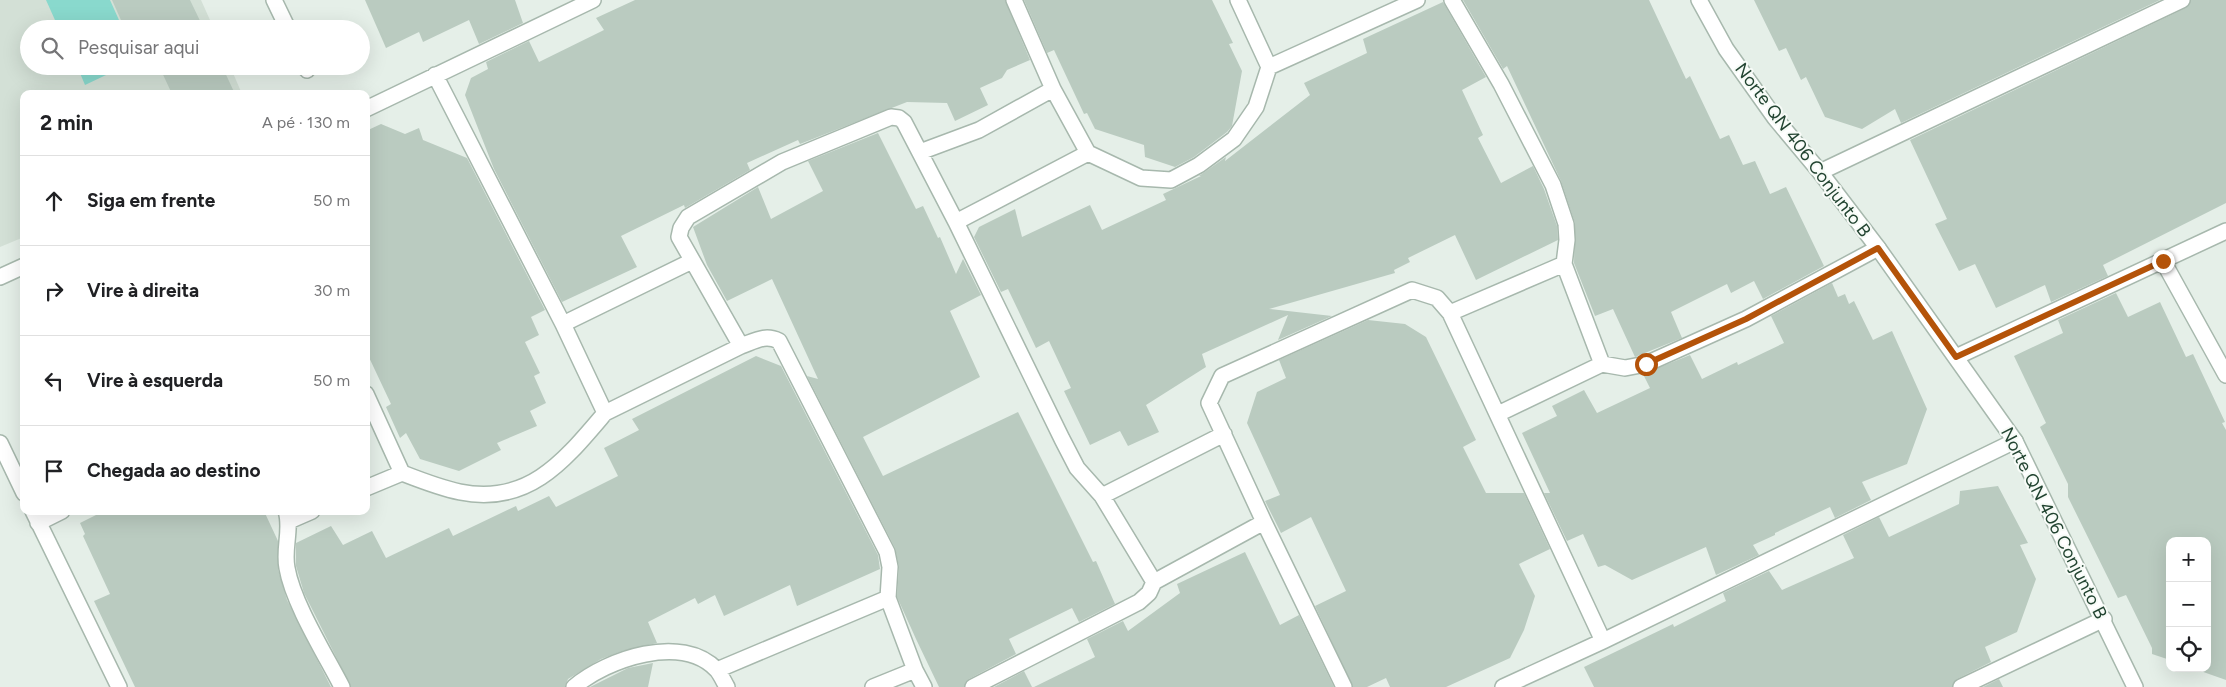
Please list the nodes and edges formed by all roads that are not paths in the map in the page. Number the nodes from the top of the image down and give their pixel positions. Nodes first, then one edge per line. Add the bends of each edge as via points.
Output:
1 (274, 0) edge
2 (592, 0) edge
3 (1014, 0) edge
4 (1417, 0) edge
5 (1452, 0) edge
6 (1699, 0) edge
7 (2182, 0) edge
8 (1241, 1) edge
9 (284, 20) edge
10 (1269, 66) junction
11 (435, 75) junction
12 (1054, 89) junction
13 (370, 107) edge
14 (920, 152) junction
15 (1088, 153) junction
16 (1820, 172) junction
17 (956, 222) junction
18 (2226, 231) edge
19 (1878, 248) junction
20 (692, 261) junction
21 (2163, 261) junction
22 (1564, 264) junction
23 (20, 268) edge
24 (0, 277) edge
25 (1450, 313) junction
26 (563, 324) junction
27 (742, 346) junction
28 (1956, 357) junction
29 (1602, 364) junction
30 (2226, 375) edge
31 (370, 403) edge
32 (605, 413) junction
33 (1498, 414) junction
34 (1224, 434) junction
35 (2015, 441) junction
36 (0, 443) edge
37 (402, 473) junction
38 (20, 485) edge
39 (370, 486) edge
40 (1102, 496) junction
41 (287, 516) edge
42 (36, 517) edge
43 (1264, 522) junction
44 (1154, 582) junction
45 (888, 598) junction
46 (2104, 619) junction
47 (1603, 641) junction
48 (717, 670) junction
49 (915, 670) junction
50 (119, 687) edge
51 (342, 687) edge
52 (574, 687) edge
53 (727, 687) edge
54 (873, 687) edge
55 (924, 687) edge
56 (973, 687) edge
57 (1344, 687) edge
58 (1503, 687) edge
59 (1961, 687) edge
60 (2135, 687) edge

1 - 9 street
2 - 11 street
3 - 12 street
4 - 10 street
5 - 22 street via 1501,84 1553,186 1566,224
6 - 16 street, Norte QN 406 Conjunto B via 1726,49 1775,118
7 - 16 street
8 - 10 street
10 - 15 street via 1256,106 1234,139 1199,166 1171,180 1141,178
11 - 13 street
11 - 26 street
12 - 14 street via 979,130
12 - 15 street
14 - 17 street
14 - 20 street via 904,122 891,117 782,162 688,217 679,237
15 - 17 street
16 - 19 street, Norte QN 406 Conjunto B
17 - 40 street via 1077,468
18 - 21 street
19 - 28 street, Norte QN 406 Conjunto B
19 - 29 street via 1746,319 1646,364 1625,368
20 - 26 street
20 - 27 street
21 - 28 street
21 - 30 street
22 - 25 street
22 - 29 street
23 - 24 street
25 - 33 street
25 - 34 street via 1437,298 1412,290 1222,376 1210,403
26 - 32 street
27 - 32 street
27 - 45 street via 764,337 779,340 887,552 890,567
28 - 35 street, Norte QN 406 Conjunto B
29 - 33 street
31 - 37 street
32 - 37 street via 570,455 545,477 513,491 460,492
33 - 47 street
34 - 40 street
34 - 43 street
35 - 46 street, Norte QN 406 Conjunto B
35 - 47 street
36 - 38 street
37 - 39 street
40 - 44 street
41 - 51 street via 285,548 291,587
42 - 50 street
43 - 44 street
43 - 57 street
44 - 56 street via 1149,593 1139,602
45 - 48 street
45 - 49 street
46 - 59 street
46 - 60 street, Norte QN 406 Conjunto B
47 - 58 street
48 - 52 street via 692,654 660,651 620,661 587,676
48 - 53 street
49 - 54 street
49 - 55 street

